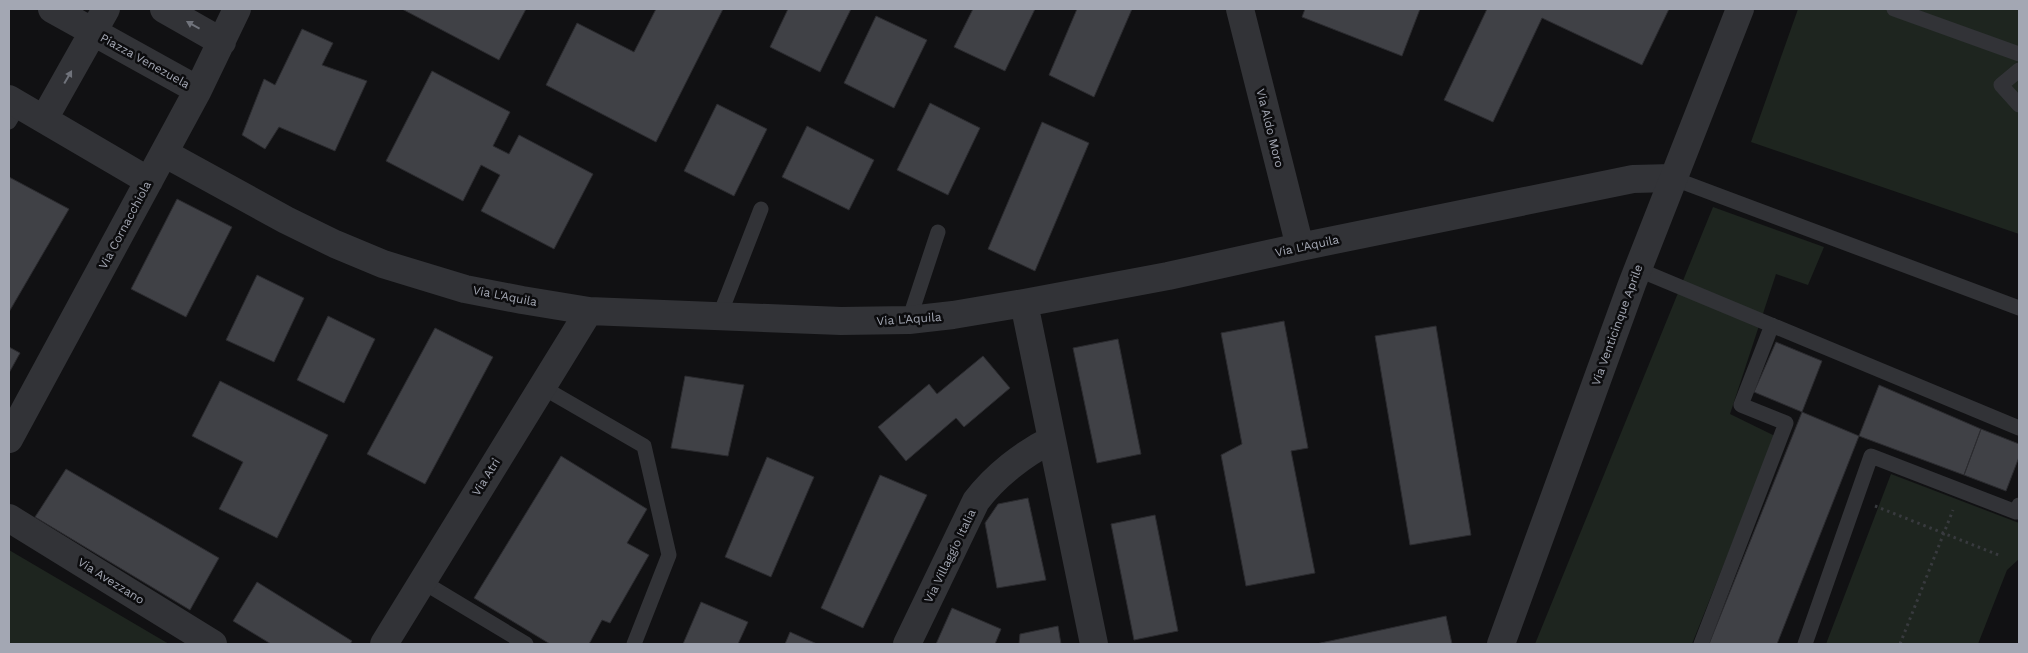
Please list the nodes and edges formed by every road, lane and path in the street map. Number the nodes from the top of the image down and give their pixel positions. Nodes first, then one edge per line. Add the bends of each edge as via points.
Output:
1 (52, 9) edge
2 (106, 9) edge
3 (164, 9) edge
4 (237, 9) edge
5 (1240, 9) edge
6 (1740, 9) edge
7 (1894, 9) edge
8 (93, 32) junction
9 (222, 42) junction
10 (2019, 54) edge
11 (2019, 70) edge
12 (198, 90) junction
13 (2019, 105) edge
14 (12, 108) edge
15 (44, 119) junction
16 (164, 153) junction
17 (1672, 178) junction
18 (149, 181) junction
19 (761, 209) dead end
20 (938, 232) dead end
21 (1300, 247) junction
22 (1637, 269) junction
23 (1024, 303) junction
24 (2019, 308) edge
25 (589, 311) junction
26 (719, 317) junction
27 (909, 320) junction
28 (1772, 325) junction
29 (542, 387) junction
30 (2019, 428) edge
31 (9, 439) edge
32 (1051, 440) junction
33 (1960, 491) junction
34 (1856, 498) junction
35 (2019, 504) edge
36 (9, 518) edge
37 (1944, 533) junction
38 (2001, 556) dead end
39 (422, 582) junction
40 (213, 644) edge
41 (384, 644) edge
42 (526, 644) edge
43 (634, 644) edge
44 (907, 644) edge
45 (1094, 644) edge
46 (1501, 644) edge
47 (1700, 644) edge
48 (1805, 644) edge
49 (1900, 644) edge

1 - 8 street, Piazza Venezuela
2 - 8 street, Piazza Venezuela
9 -> 3 street
4 - 9 street, Via Cornacchiola
5 - 21 street, Via Aldo Moro
6 - 17 street, Via Venticinque Aprile
7 - 10 lane
8 - 12 street, Piazza Venezuela
15 -> 8 street, Piazza Venezuela
9 - 12 street, Via Cornacchiola
11 - 13 lane via 2001,85
12 - 16 street, Via Cornacchiola
14 - 15 street
15 - 18 street
16 - 18 street, Via Cornacchiola
16 - 25 street, Via L'Aquila via 286,220 383,264 465,289
17 - 21 street, Via L'Aquila via 1633,179
17 - 22 street, Via Venticinque Aprile
17 - 24 lane
18 - 31 street, Via Cornacchiola
19 - 26 lane
20 - 27 lane
21 - 23 street, Via L'Aquila
22 - 28 lane
22 - 46 street, Via Venticinque Aprile
23 - 27 street, Via L'Aquila
23 - 32 street
25 - 26 street, Via L'Aquila
25 - 29 street, Via Atri
26 - 27 street, Via L'Aquila via 867,322
28 - 30 lane
28 - 47 lane via 1742,405 1786,423
29 - 39 street, Via Atri
29 - 43 lane via 644,446 669,555
32 - 44 street, Via Villaggio Italia via 1021,457 976,502
32 - 45 street
33 - 34 lane via 1871,456
33 - 35 lane via 2016,512
33 - 37 path
34 - 37 path
34 - 48 lane
36 - 40 street, Via Avezzano
37 - 38 path
37 - 49 path
39 - 41 street, Via Atri
39 - 42 lane

